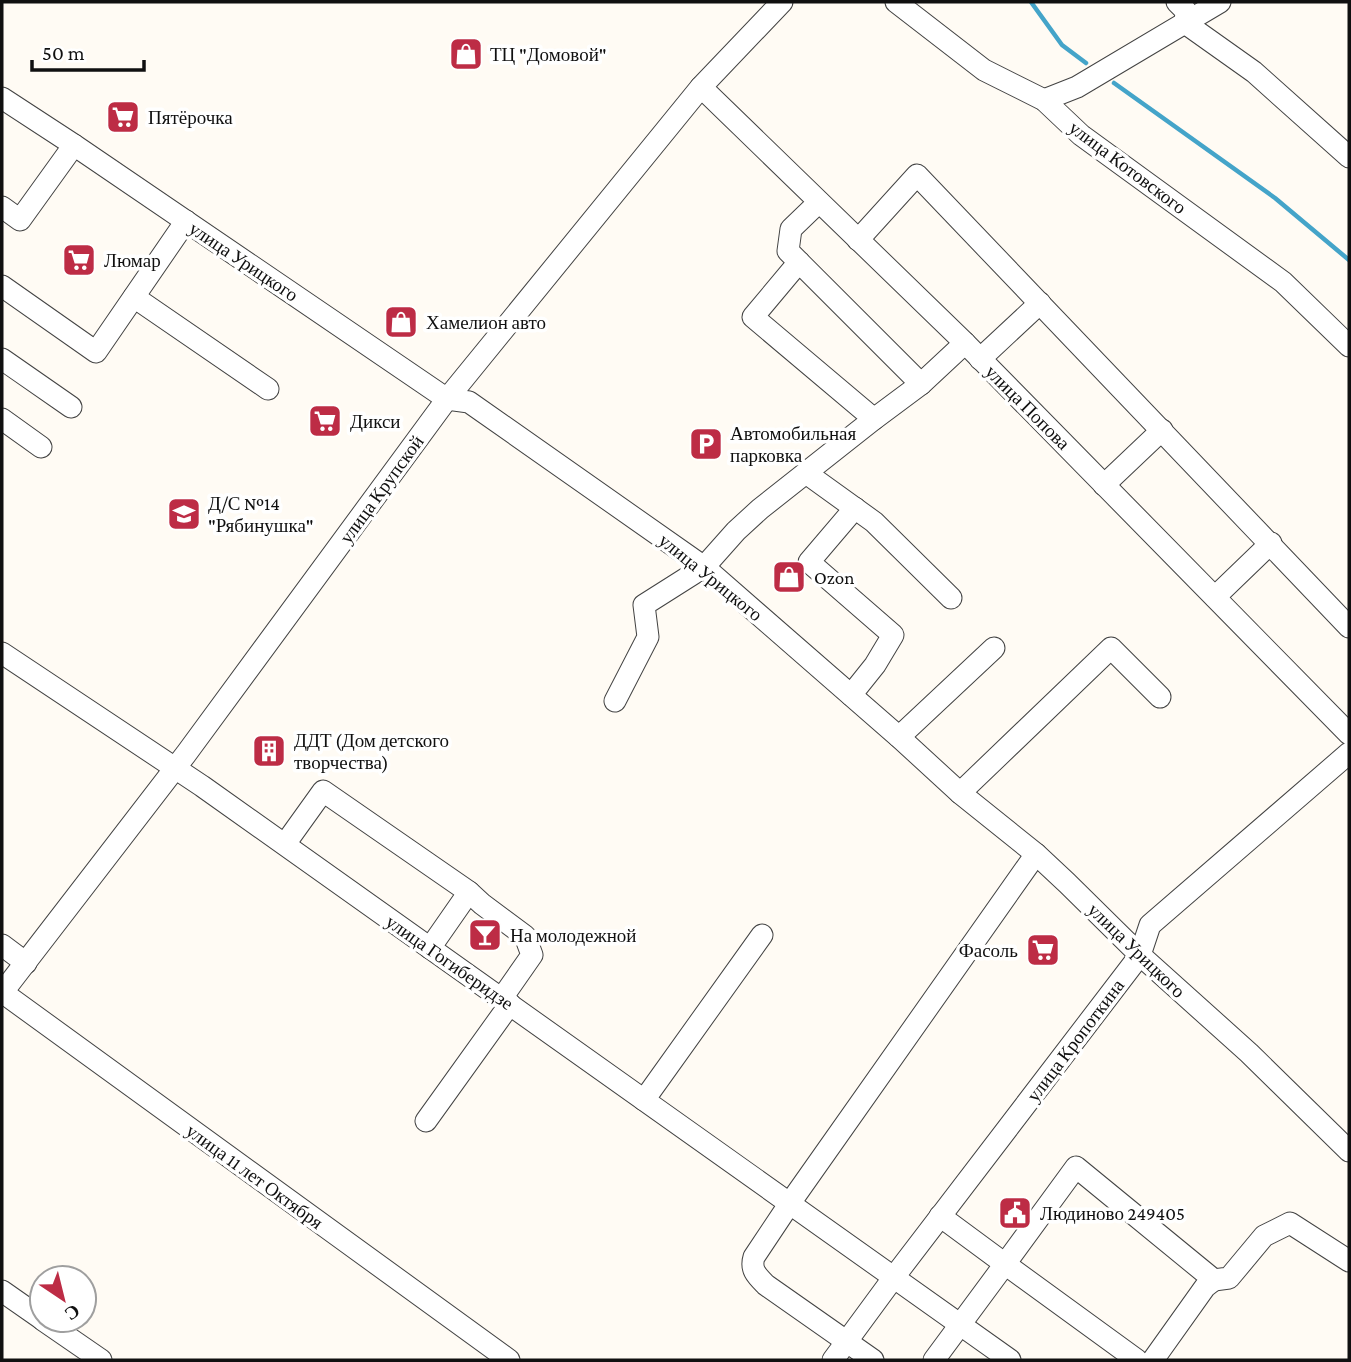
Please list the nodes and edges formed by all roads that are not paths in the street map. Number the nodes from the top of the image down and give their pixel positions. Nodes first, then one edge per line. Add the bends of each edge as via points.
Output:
1 (782, 2) edge
2 (896, 2) edge
3 (1177, 2) edge
4 (1220, 2) edge
5 (1185, 23) junction
6 (701, 87) junction
7 (2, 98) edge
8 (1044, 100) junction
9 (74, 145) junction
10 (1349, 157) edge
11 (819, 202) junction
12 (2, 207) edge
13 (186, 221) junction
14 (858, 240) junction
15 (799, 262) junction
16 (2, 286) edge
17 (134, 297) junction
18 (1040, 303) junction
19 (1349, 346) edge
20 (972, 351) junction
21 (2, 359) edge
22 (921, 384) junction
23 (268, 389) dead end
24 (447, 400) junction
25 (71, 407) dead end
26 (874, 418) junction
27 (2, 419) edge
28 (1162, 430) junction
29 (41, 447) dead end
30 (806, 472) junction
31 (1104, 485) junction
32 (855, 508) junction
33 (1271, 543) junction
34 (704, 567) junction
35 (1215, 597) junction
36 (951, 598) dead end
37 (1349, 627) edge
38 (994, 648) dead end
39 (2, 653) edge
40 (850, 695) junction
41 (1160, 697) dead end
42 (615, 701) dead end
43 (1347, 727) edge
44 (899, 737) junction
45 (1349, 753) edge
46 (175, 768) junction
47 (960, 793) junction
48 (285, 845) junction
49 (1036, 854) junction
50 (469, 891) junction
51 (762, 935) dead end
52 (2, 946) edge
53 (430, 948) junction
54 (1140, 955) junction
55 (26, 963) junction
56 (2, 993) edge
57 (506, 1001) junction
58 (644, 1100) junction
59 (426, 1121) dead end
60 (1349, 1151) edge
61 (790, 1203) junction
62 (940, 1216) junction
63 (1349, 1261) edge
64 (1005, 1264) junction
65 (894, 1277) junction
66 (1214, 1280) junction
67 (2, 1291) edge
68 (28, 1309) edge
69 (961, 1324) junction
70 (63, 1334) edge
71 (847, 1341) junction
72 (101, 1360) edge
73 (509, 1360) edge
74 (832, 1360) edge
75 (873, 1360) edge
76 (934, 1360) edge
77 (1010, 1360) edge
78 (1137, 1360) edge
79 (1153, 1360) edge

1 - 6 street, улица Крупской
2 - 8 street, улица Котовского via 984,70
3 - 5 street via 1186,11
4 - 5 street
5 - 8 street via 1077,87
5 - 10 street via 1254,72
6 - 11 street, улица Попова
6 - 24 street, улица Крупской
7 - 9 street, улица Урицкого
8 - 19 street, улица Котовского via 1081,135 1283,282
9 - 12 street via 20,220
9 - 13 street, улица Урицкого
11 - 14 street, улица Попова
11 - 15 street via 791,229 788,251
13 - 17 street
13 - 24 street, улица Урицкого
14 - 18 street via 917,175
14 - 20 street, улица Попова
15 - 22 street
15 - 26 street via 753,317
16 - 17 street via 96,352
17 - 23 street
18 - 20 street
18 - 28 street
20 - 22 street
20 - 31 street, улица Попова
21 - 25 street
22 - 26 street
24 - 34 street, улица Урицкого via 469,402
24 - 46 street, улица Крупской
26 - 30 street
27 - 29 street
28 - 31 street
28 - 33 street
30 - 32 street
30 - 34 street via 760,509
31 - 35 street, улица Попова
32 - 36 street
32 - 40 street via 809,562 892,635
33 - 35 street
33 - 37 street
34 - 40 street, улица Урицкого
34 - 42 street via 644,605 648,637
35 - 43 street, улица Попова
38 - 44 street
39 - 46 street, улица Гогиберидзе
40 - 44 street, улица Урицкого
41 - 47 street via 1111,648
44 - 47 street, улица Урицкого
45 - 54 street, улица Кропоткина via 1150,925
46 - 48 street, улица Гогиберидзе
46 - 55 street, улица Крупской
47 - 49 street, улица Урицкого
48 - 50 street via 323,791
48 - 53 street, улица Гогиберидзе
49 - 54 street, улица Урицкого
49 - 61 street
50 - 53 street
50 - 57 street via 525,936 531,956
51 - 58 street
52 - 55 street
53 - 57 street, улица Гогиберидзе
54 - 60 street, улица Урицкого
54 - 62 street, улица Кропоткина
55 - 56 street, улица Крупской
56 - 73 street, улица 11 лет Октября
57 - 58 street, улица Гогиберидзе
57 - 59 street
58 - 61 street, улица Гогиберидзе
61 - 65 street, улица Гогиберидзе
61 - 71 street via 758,1250 754,1271 766,1285
62 - 64 street
62 - 65 street, улица Кропоткина
63 - 66 street via 1290,1223 1264,1236 1228,1278
64 - 66 street via 1076,1167
64 - 69 street
64 - 78 street
65 - 69 street, улица Гогиберидзе
65 - 71 street, улица Кропоткина
66 - 79 street
67 - 68 street
69 - 76 street
69 - 77 street, улица Гогиберидзе
70 - 72 street
71 - 74 street, улица Кропоткина
71 - 75 street

